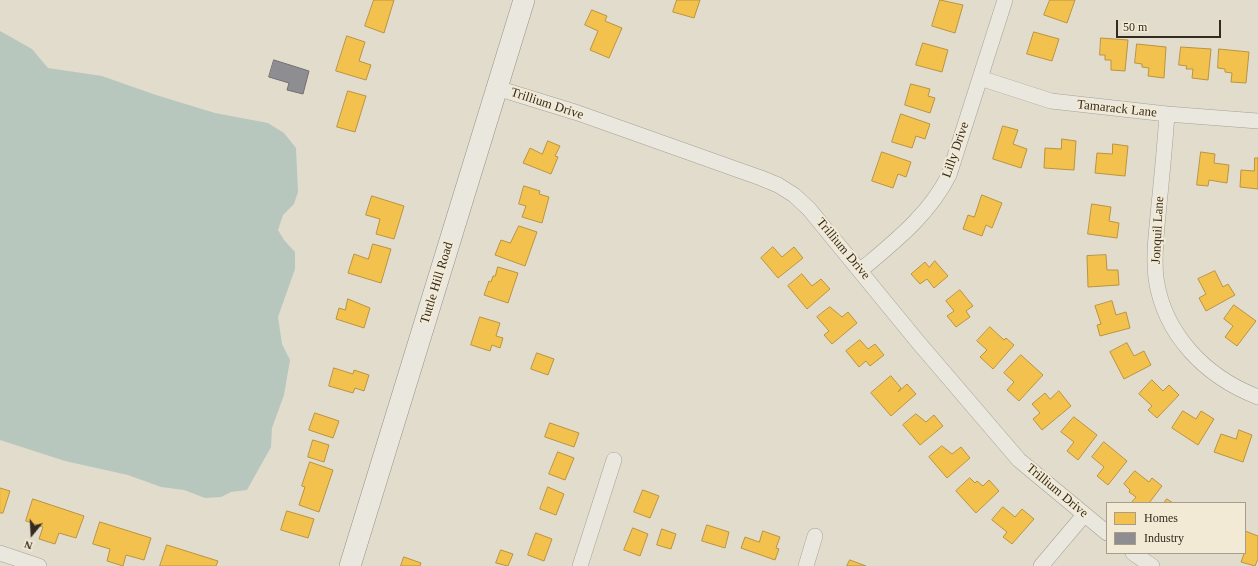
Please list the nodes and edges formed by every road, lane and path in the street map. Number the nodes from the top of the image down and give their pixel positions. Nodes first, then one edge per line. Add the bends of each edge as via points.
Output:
1 (524, 0) edge
2 (1005, 0) edge
3 (980, 78) junction
4 (497, 88) junction
5 (1167, 114) junction
6 (1258, 121) edge
7 (861, 270) junction
8 (1258, 397) edge
9 (614, 460) dead end
10 (1084, 515) junction
11 (1106, 532) edge
12 (815, 536) dead end
13 (0, 554) edge
14 (1134, 554) edge
15 (39, 566) edge
16 (350, 566) edge
17 (580, 566) edge
18 (806, 566) edge
19 (1041, 566) edge
20 (1152, 566) edge

1 - 4 main road, Tuttle Hill Road
2 - 3 street, Lilly Drive
3 - 5 street, Tamarack Lane via 1051,101
3 - 7 street, Lilly Drive via 949,175 942,189 927,210
4 - 7 street, Trillium Drive via 578,113 778,185 809,209
4 - 16 main road, Tuttle Hill Road
5 - 6 street, Tamarack Lane
5 - 8 street, Jonquil Lane via 1154,249 1156,278 1161,299 1178,336 1201,363 1232,385
7 - 10 street, Trillium Drive via 918,342 1019,460
9 - 17 street
10 - 11 street, Trillium Drive
10 - 19 street
12 - 18 street
13 - 15 street
14 - 20 street

